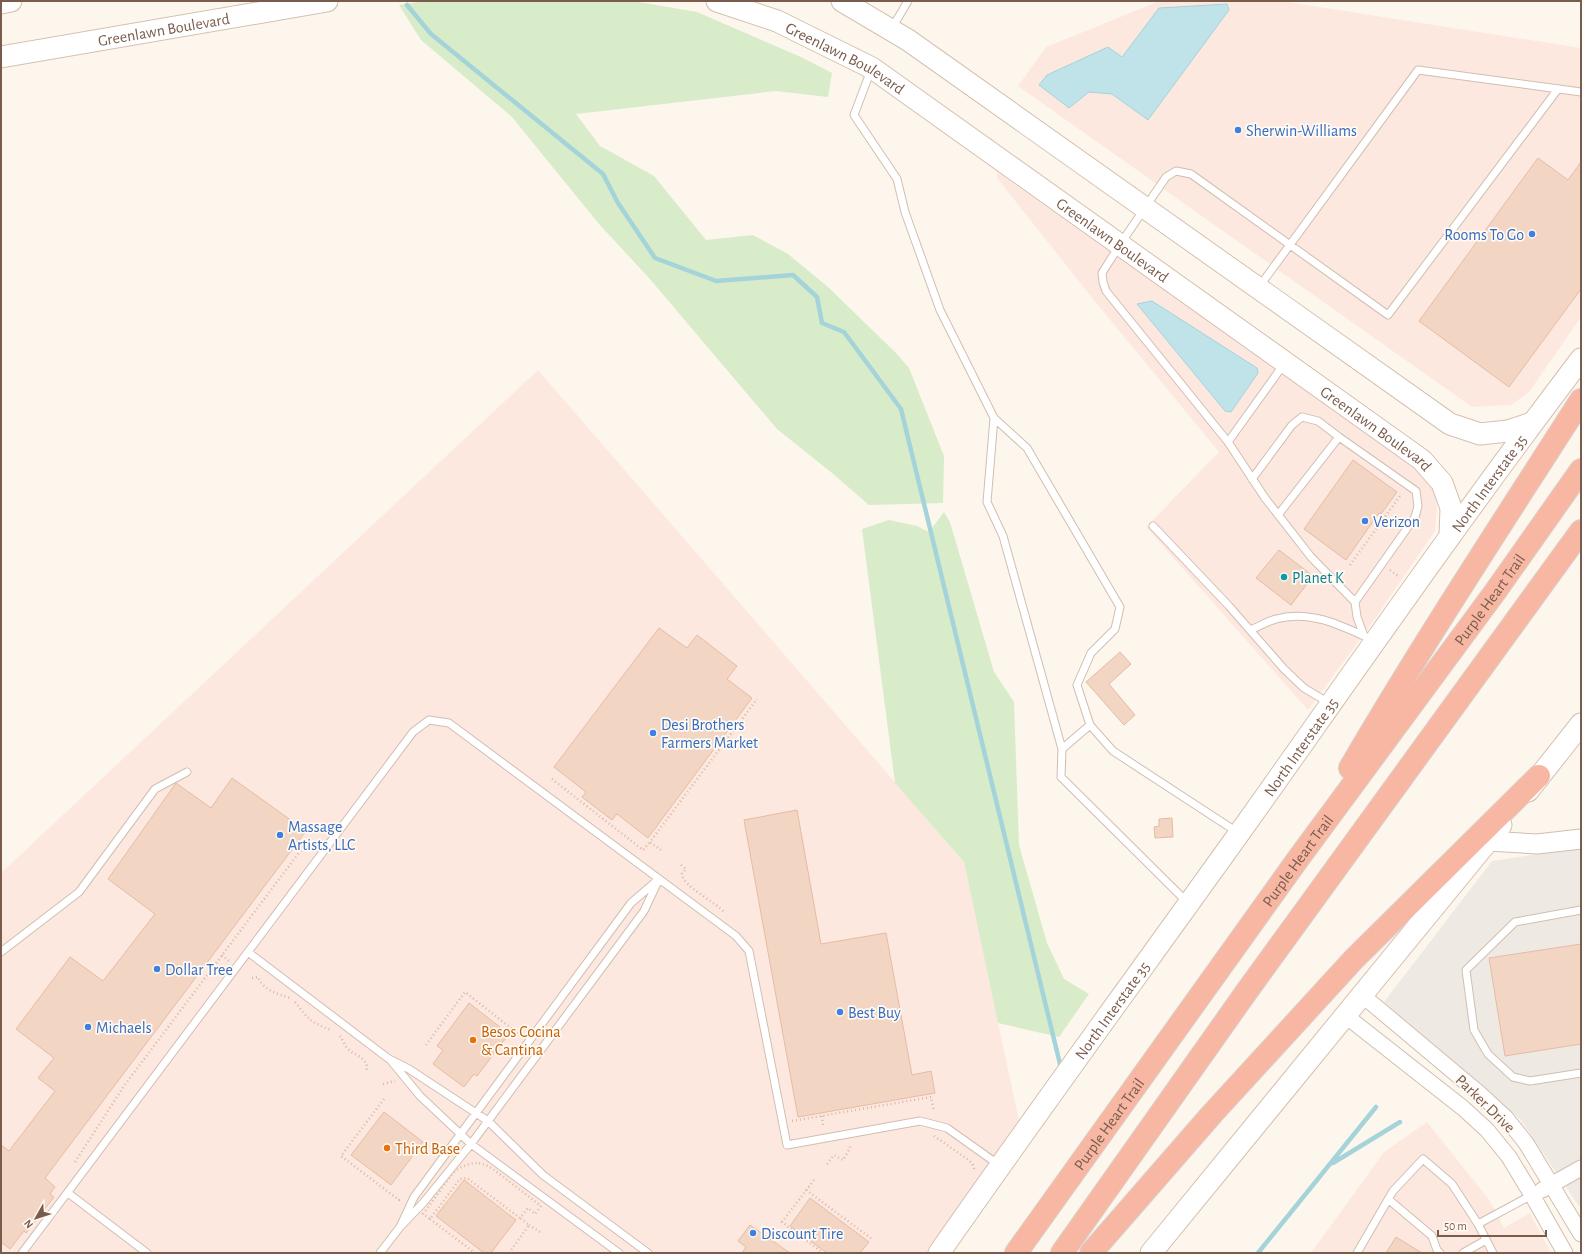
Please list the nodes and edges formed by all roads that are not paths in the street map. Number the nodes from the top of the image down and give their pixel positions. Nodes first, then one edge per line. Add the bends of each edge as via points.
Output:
1 (11, 1) edge
2 (327, 1) edge
3 (717, 1) edge
4 (908, 1) edge
5 (848, 2) edge
6 (1, 3) edge
7 (891, 30) junction
8 (1, 57) edge
9 (872, 68) junction
10 (1558, 89) junction
11 (1581, 92) edge
12 (1146, 207) junction
13 (1121, 243) junction
14 (1290, 246) junction
15 (1258, 287) junction
16 (1581, 359) edge
17 (1285, 362) junction
18 (1581, 400) edge
19 (994, 418) junction
20 (1532, 423) junction
21 (1339, 437) junction
22 (1228, 442) junction
23 (1581, 470) edge
24 (1252, 479) junction
25 (1278, 515) junction
26 (1153, 526) dead end
27 (1581, 531) edge
28 (1450, 536) junction
29 (1355, 602) junction
30 (1250, 630) junction
31 (1370, 638) junction
32 (1330, 705) junction
33 (1581, 724) edge
34 (1090, 725) junction
35 (1062, 749) junction
36 (187, 772) dead end
37 (1539, 776) junction
38 (1239, 833) junction
39 (1581, 839) edge
40 (1488, 841) junction
41 (1298, 859) junction
42 (659, 879) junction
43 (1189, 903) junction
44 (1581, 910) edge
45 (1, 952) edge
46 (248, 952) junction
47 (1362, 995) junction
48 (1346, 1016) junction
49 (389, 1059) junction
50 (1581, 1073) edge
51 (475, 1113) junction
52 (488, 1121) junction
53 (460, 1134) junction
54 (471, 1144) junction
55 (1000, 1166) junction
56 (1581, 1168) edge
57 (1551, 1185) junction
58 (68, 1193) junction
59 (1532, 1196) junction
60 (1388, 1200) junction
61 (1478, 1224) junction
62 (400, 1227) junction
63 (1581, 1234) edge
64 (1486, 1240) junction
65 (22, 1253) edge
66 (147, 1253) edge
67 (380, 1253) edge
68 (619, 1253) edge
69 (648, 1253) edge
70 (939, 1253) edge
71 (1016, 1253) edge
72 (1062, 1253) edge
73 (1091, 1253) edge
74 (1151, 1253) edge
75 (1357, 1253) edge
76 (1440, 1253) edge
77 (1463, 1253) edge
78 (1493, 1253) edge
79 (1565, 1253) edge

1 - 6 main road
2 - 8 main road, Greenlawn Boulevard
3 - 9 main road, Greenlawn Boulevard via 777,21
4 - 7 lane
5 - 7 main road
7 - 12 main road
9 - 13 main road, Greenlawn Boulevard
9 - 19 lane via 854,115 897,179 905,212 940,310
10 - 11 lane
10 - 14 lane via 1418,70
10 - 14 lane via 1388,316
12 - 13 lane
12 - 14 lane via 1166,177 1176,171 1191,174
12 - 15 main road
13 - 17 main road, Greenlawn Boulevard
13 - 22 lane via 1102,273 1106,291
14 - 15 lane
15 - 20 main road via 1450,424 1480,434 1508,431
16 - 20 main road, North Interstate 35
17 - 22 lane
17 - 28 main road, Greenlawn Boulevard via 1422,460 1442,483 1450,508
18 - 41 highway via 1370,733
19 - 34 lane via 1027,448 1120,607 1115,629 1091,653 1077,685
19 - 35 lane via 988,502 1003,536
20 - 28 main road, North Interstate 35
21 - 24 lane via 1318,421 1302,417 1292,425
21 - 25 lane
21 - 29 lane via 1416,491 1418,506 1415,517
22 - 24 lane
23 - 41 highway, Purple Heart Trail via 1495,592
24 - 25 lane
25 - 29 lane via 1311,558
26 - 30 lane
27 - 72 highway via 1247,991
28 - 31 main road, North Interstate 35
29 - 31 lane via 1357,617
30 - 31 lane via 1276,619 1304,616 1337,623
30 - 32 lane via 1304,688
31 - 32 main road, North Interstate 35
32 - 38 main road, North Interstate 35
33 - 37 main road
34 - 35 lane
34 - 38 lane via 1113,751
35 - 43 lane via 1061,777
36 - 45 lane via 155,789 78,892
37 - 40 main road
37 - 73 highway via 1354,959 1212,1114
38 - 43 main road, North Interstate 35
39 - 40 street via 1537,844
40 - 47 main road
41 - 71 highway, Purple Heart Trail
42 - 46 lane via 449,723 429,720 413,732
42 - 51 lane via 632,903
42 - 52 lane via 644,911
42 - 55 lane via 736,936 749,951 787,1145 920,1120 947,1128
43 - 55 main road, North Interstate 35
44 - 50 lane via 1515,922 1466,970 1474,1030 1488,1054 1513,1077 1530,1081
46 - 49 lane
46 - 58 lane
47 - 48 main road
47 - 57 street, Parker Drive via 1506,1118 1526,1143
48 - 59 street, Parker Drive via 1463,1108 1487,1130 1509,1157
48 - 74 main road
49 - 51 lane via 409,1069
49 - 53 lane via 420,1096
51 - 52 lane
51 - 53 lane
52 - 54 lane
52 - 69 lane via 543,1175
53 - 54 lane
53 - 62 lane via 414,1197
54 - 62 lane
54 - 68 lane
55 - 70 main road, North Interstate 35
56 - 57 street
57 - 59 street
57 - 63 street, Parker Drive
58 - 65 lane
58 - 66 lane
59 - 61 lane
59 - 79 street, Parker Drive
60 - 61 lane via 1393,1191 1423,1159 1452,1184
60 - 75 lane
60 - 76 lane via 1432,1236
61 - 64 lane
62 - 67 lane
64 - 77 lane
64 - 78 lane

